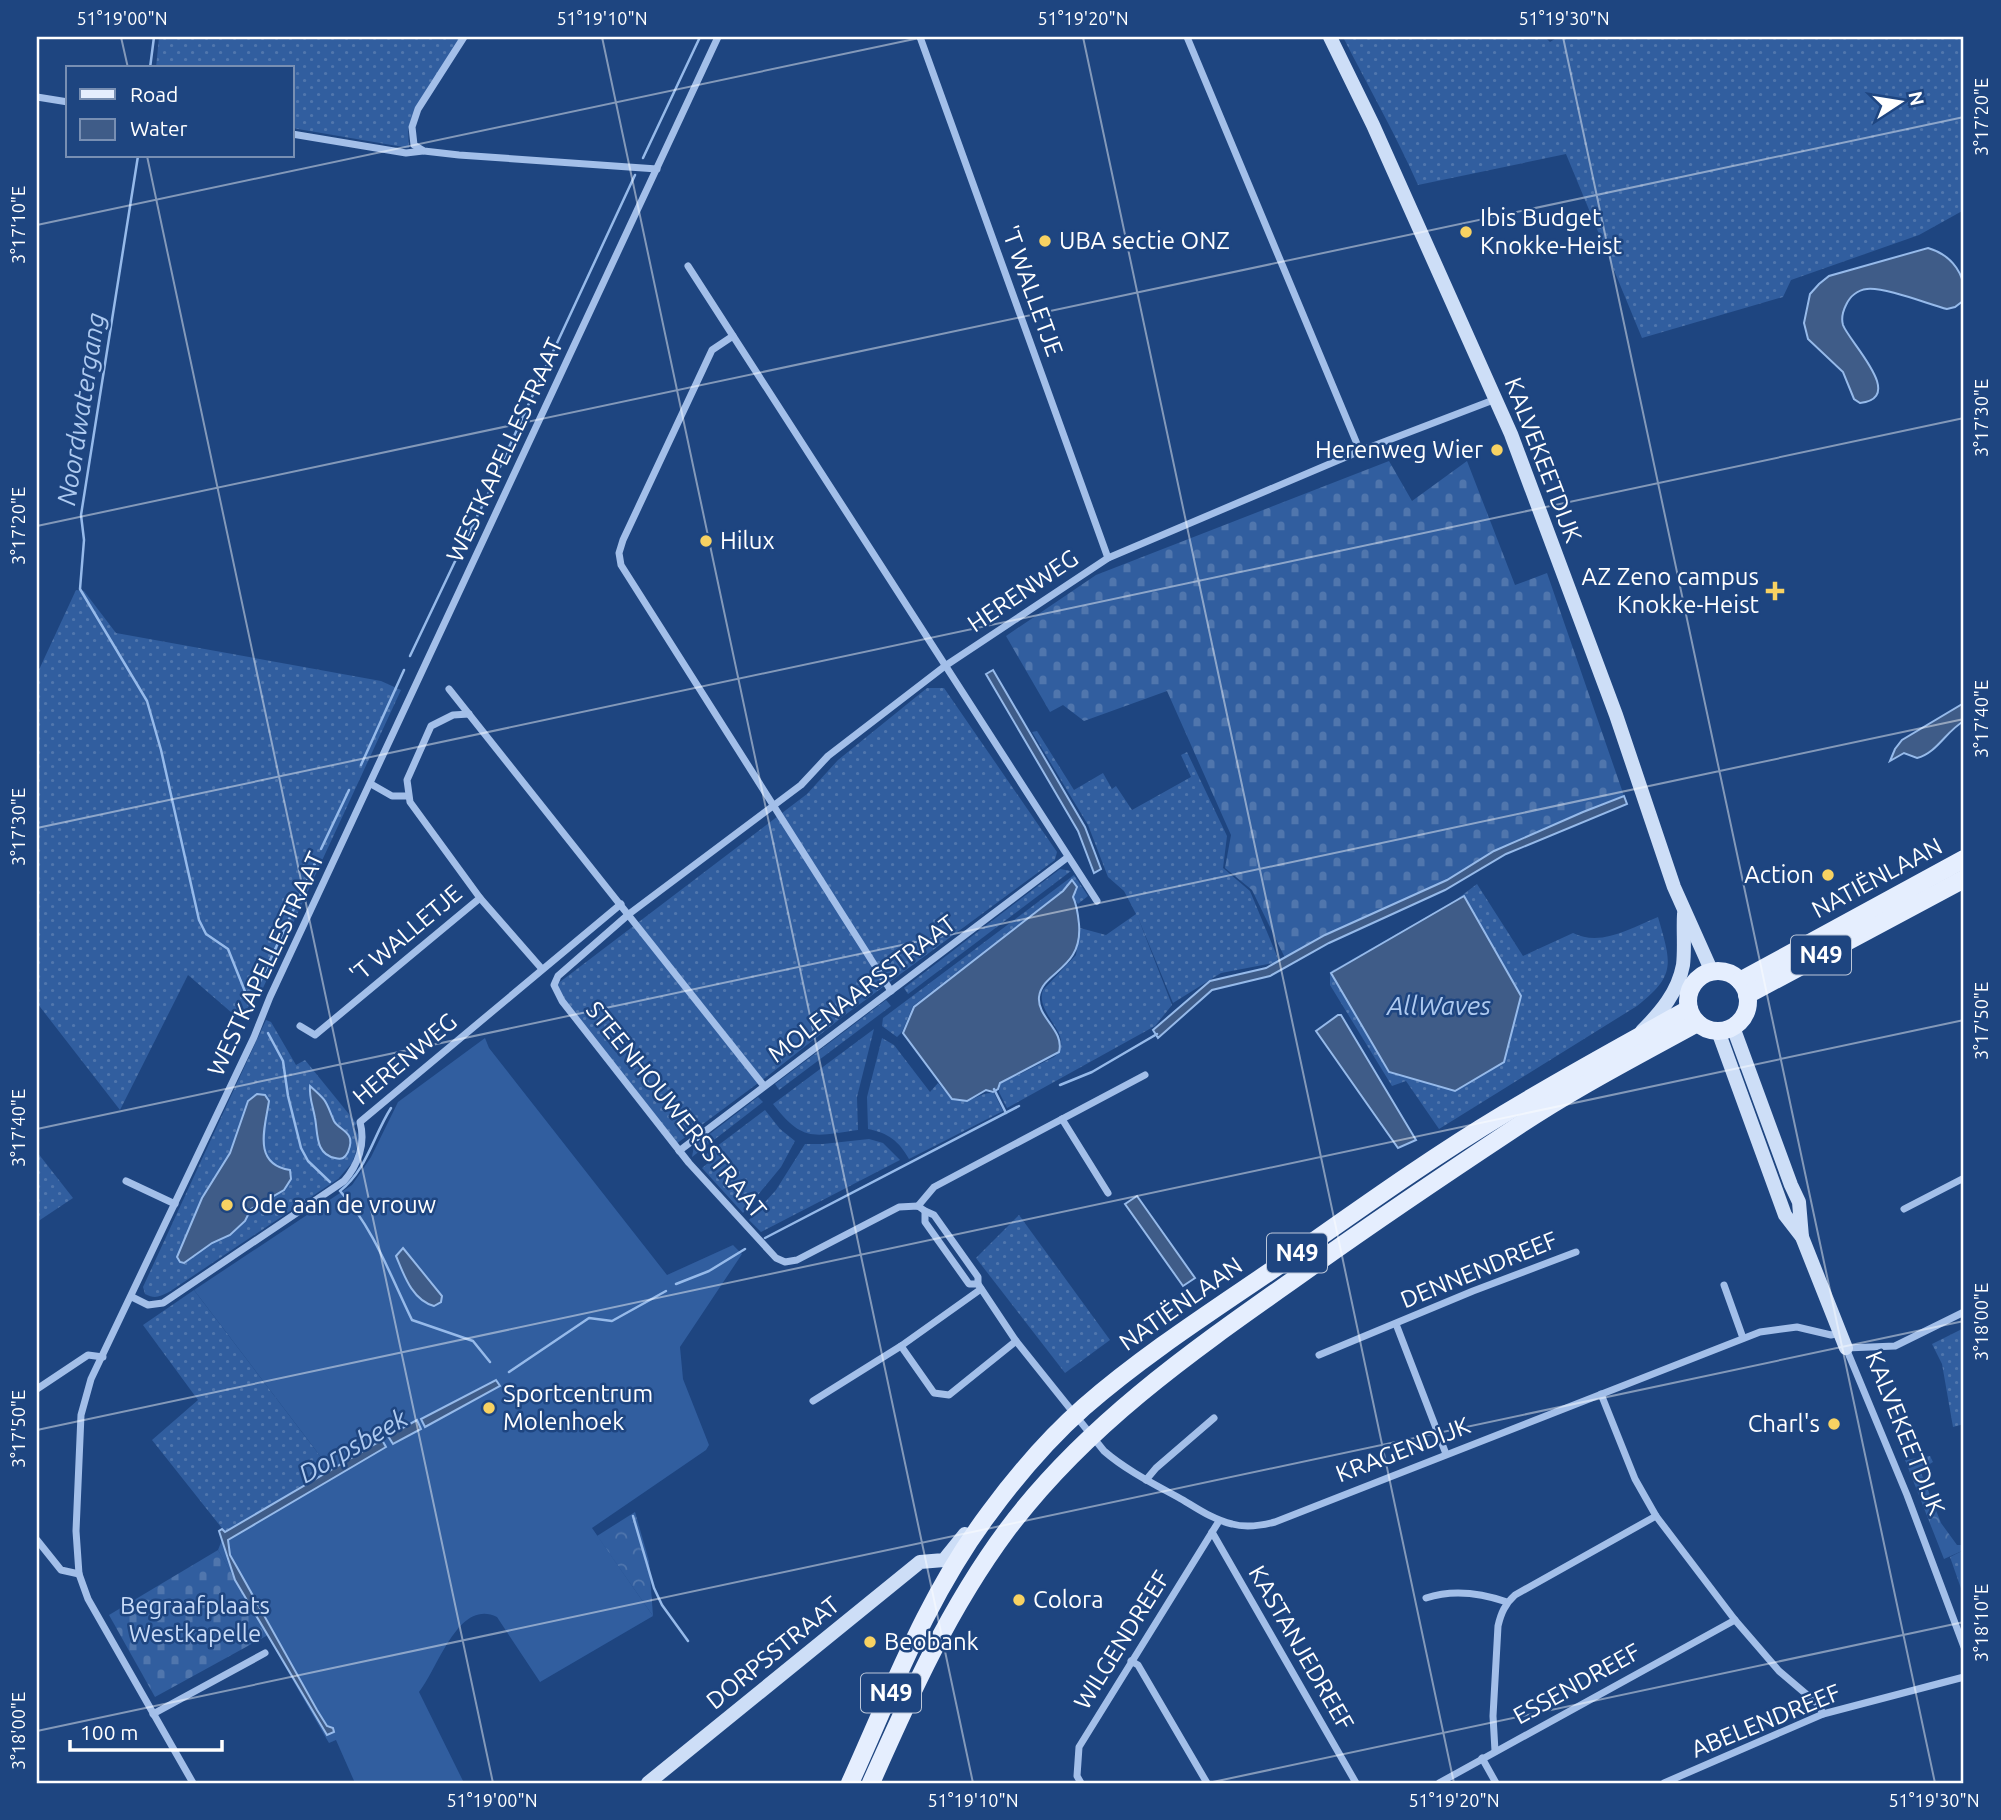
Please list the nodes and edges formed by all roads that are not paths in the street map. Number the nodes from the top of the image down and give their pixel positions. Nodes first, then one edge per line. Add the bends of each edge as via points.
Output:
1 (464, 37) edge
2 (718, 37) edge
3 (920, 37) edge
4 (1187, 37) edge
5 (1330, 37) edge
6 (37, 97) edge
7 (66, 102) edge
8 (294, 134) edge
9 (424, 151) junction
10 (657, 169) junction
11 (688, 266) dead end
12 (733, 336) junction
13 (1496, 399) junction
14 (1360, 451) junction
15 (1108, 558) junction
16 (945, 666) junction
17 (449, 689) dead end
18 (469, 714) junction
19 (371, 784) junction
20 (408, 796) junction
21 (774, 806) junction
22 (1068, 857) junction
23 (1964, 859) edge
24 (1964, 880) edge
25 (480, 898) junction
26 (1097, 901) dead end
27 (621, 904) junction
28 (1684, 913) junction
29 (629, 914) junction
30 (542, 969) junction
31 (1712, 972) junction
32 (554, 985) joint
33 (1744, 988) junction
34 (891, 990) junction
35 (1693, 1016) junction
36 (300, 1026) dead end
37 (1726, 1029) junction
38 (1635, 1039) junction
39 (1145, 1075) dead end
40 (764, 1086) junction
41 (1062, 1119) junction
42 (679, 1151) junction
43 (1964, 1178) edge
44 (126, 1181) dead end
45 (1108, 1193) dead end
46 (175, 1204) junction
47 (921, 1208) junction
48 (1904, 1209) dead end
49 (1576, 1252) dead end
50 (1724, 1284) dead end
51 (979, 1287) junction
52 (132, 1297) junction
53 (1964, 1312) edge
54 (1396, 1324) junction
55 (1840, 1334) junction
56 (1743, 1338) junction
57 (1016, 1340) junction
58 (901, 1346) junction
59 (1846, 1348) junction
60 (1318, 1355) dead end
61 (103, 1357) junction
62 (37, 1389) edge
63 (1601, 1394) junction
64 (813, 1401) dead end
65 (1075, 1415) junction
66 (1214, 1418) dead end
67 (1092, 1434) junction
68 (1446, 1454) junction
69 (1146, 1480) junction
70 (991, 1511) junction
71 (1656, 1516) junction
72 (1219, 1521) junction
73 (1212, 1532) junction
74 (37, 1540) edge
75 (931, 1563) junction
76 (79, 1574) junction
77 (941, 1585) junction
78 (1426, 1598) dead end
79 (1507, 1602) junction
80 (1735, 1620) junction
81 (1964, 1647) edge
82 (265, 1653) dead end
83 (1131, 1661) junction
84 (1964, 1677) edge
85 (153, 1714) junction
86 (1823, 1714) junction
87 (1495, 1751) junction
88 (1482, 1758) junction
89 (193, 1783) edge
90 (648, 1783) edge
91 (850, 1783) edge
92 (871, 1783) edge
93 (1081, 1783) edge
94 (1207, 1783) edge
95 (1356, 1783) edge
96 (1439, 1783) edge
97 (1496, 1783) edge
98 (1664, 1783) edge

1 - 9 street via 418,109 412,127 414,145
2 - 10 street, WESTKAPELLESTRAAT
3 - 15 street, 'T WALLETJE
4 - 14 street
5 - 13 street, KALVEKEETDIJK
6 - 7 street
8 - 9 street via 406,153
9 - 10 street
10 - 19 street, WESTKAPELLESTRAAT
11 - 12 street
12 - 16 street
12 - 21 street via 712,350 619,553 631,582
13 - 14 street, HERENWEG
13 - 28 street, KALVEKEETDIJK via 1616,715
14 - 15 street, HERENWEG
15 - 16 street, HERENWEG
16 - 21 street, HERENWEG via 828,756
16 - 22 street
17 - 18 street
18 - 20 street via 453,715 431,726 407,780
18 - 27 street
19 - 20 street via 392,796
19 - 46 street, WESTKAPELLESTRAAT
20 - 25 street, 'T WALLETJE
21 - 29 street, HERENWEG
21 - 34 street
22 - 26 street
22 - 34 street, MOLENAARSSTRAAT
23 - 33 main road, NATIËNLAAN / N49
24 - 33 main road, NATIËNLAAN / N49
25 - 30 street
25 - 36 street, 'T WALLETJE via 316,1035
27 - 29 street
27 - 30 street, HERENWEG
28 - 31 street, KALVEKEETDIJK
28 - 38 street, KALVEKEETDIJK via 1683,964 1675,991
29 - 32 street, HERENWEG via 564,969
29 - 40 street
30 - 52 street, HERENWEG via 359,1122 363,1135 358,1161 344,1181 163,1303 148,1305
31 - 33 main road via 1730,974
31 - 35 main road via 1700,976 1692,986 1688,997
32 - 42 street, STEENHOUWERSSTRAAT
33 - 37 main road via 1746,1010
34 - 40 street, MOLENAARSSTRAAT
35 - 37 main road via 1707,1029
35 - 38 main road, NATIËNLAAN / N49
35 - 67 main road, NATIËNLAAN / N49 via 1409,1197 1173,1366
37 - 55 street, KALVEKEETDIJK via 1799,1202 1802,1237
38 - 65 main road, NATIËNLAAN / N49 via 1438,1156 1156,1351
39 - 41 street
40 - 42 street, MOLENAARSSTRAAT
41 - 45 street
41 - 47 street via 934,1186
42 - 47 street, STEENHOUWERSSTRAAT via 768,1251 785,1262 898,1207
43 - 48 street
44 - 46 street
46 - 52 street, WESTKAPELLESTRAAT
47 - 51 street via 925,1222 969,1284
49 - 54 street, DENNENDREEF
50 - 56 street
51 - 57 street
51 - 58 street
52 - 61 street, WESTKAPELLESTRAAT
53 - 59 street via 1895,1346
54 - 60 street, DENNENDREEF
54 - 68 street, DENNENDREEF
55 - 56 street, KRAGENDIJK via 1797,1327
55 - 59 street, KALVEKEETDIJK
56 - 63 street, KRAGENDIJK
57 - 58 street via 949,1395 934,1393
57 - 65 street
58 - 64 street
59 - 81 street, KALVEKEETDIJK
61 - 62 street via 88,1355
61 - 76 street, WESTKAPELLESTRAAT via 81,1415
63 - 68 street, KRAGENDIJK
63 - 71 street via 1635,1479
65 - 67 street
65 - 70 main road, NATIËNLAAN / N49
66 - 69 street
67 - 69 street, KRAGENDIJK via 1114,1460
67 - 92 main road, NATIËNLAAN / N49 via 1009,1528 963,1594 916,1682
68 - 72 street, KRAGENDIJK via 1264,1525
69 - 72 street, KRAGENDIJK
70 - 75 street, DORPSSTRAAT via 977,1517 944,1560
70 - 77 main road, NATIËNLAAN / N49
71 - 79 street
71 - 80 street
72 - 73 street, WILGENDREEF
73 - 83 street, WILGENDREEF
73 - 95 street, KASTANJEDREEF
74 - 76 street via 61,1570
75 - 77 street via 940,1573
75 - 90 street, DORPSSTRAAT via 920,1562
76 - 85 street, WESTKAPELLESTRAAT via 88,1599
77 - 91 main road, NATIËNLAAN / N49
78 - 79 street via 1445,1592
79 - 87 street via 1498,1626
80 - 86 street
80 - 87 street, ESSENDREEF
82 - 85 street
83 - 93 street, WILGENDREEF via 1079,1746 1077,1776
83 - 94 street via 1138,1665
84 - 86 street, ABELENDREEF
85 - 89 street, WESTKAPELLESTRAAT
86 - 98 street, ABELENDREEF
87 - 88 street, ESSENDREEF
88 - 96 street, ESSENDREEF
88 - 97 street

